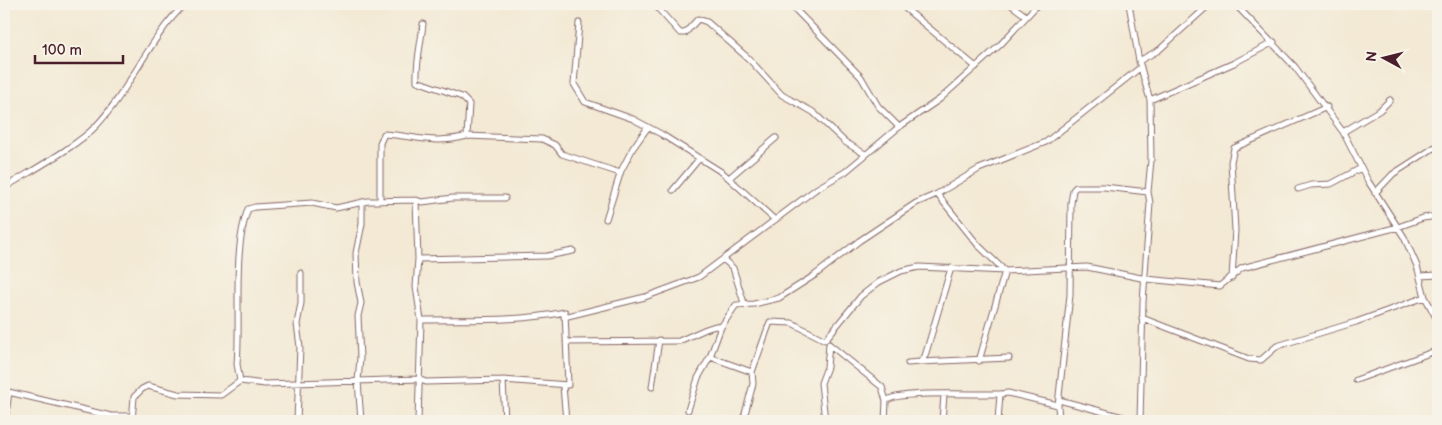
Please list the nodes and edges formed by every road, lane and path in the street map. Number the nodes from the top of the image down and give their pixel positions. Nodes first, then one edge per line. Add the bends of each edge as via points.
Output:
1 (185, 4) edge
2 (654, 4) edge
3 (790, 4) edge
4 (900, 4) edge
5 (1010, 4) edge
6 (1038, 4) edge
7 (1129, 4) edge
8 (1210, 4) edge
9 (1235, 4) edge
10 (1026, 16) junction
11 (579, 23) dead end
12 (422, 24) dead end
13 (1274, 42) junction
14 (1140, 61) junction
15 (976, 67) junction
16 (1141, 67) junction
17 (1150, 100) junction
18 (1390, 100) dead end
19 (1327, 107) junction
20 (648, 127) junction
21 (899, 127) junction
22 (1343, 132) junction
23 (467, 136) junction
24 (776, 138) dead end
25 (1435, 147) dead end
26 (865, 154) junction
27 (699, 159) junction
28 (1361, 168) junction
29 (620, 173) junction
30 (729, 178) junction
31 (4, 188) edge
32 (1298, 189) dead end
33 (672, 190) dead end
34 (1148, 192) junction
35 (1375, 192) junction
36 (937, 194) junction
37 (505, 198) dead end
38 (416, 200) junction
39 (380, 201) junction
40 (362, 202) junction
41 (1438, 216) edge
42 (606, 218) dead end
43 (775, 220) junction
44 (1398, 227) junction
45 (573, 251) dead end
46 (418, 259) junction
47 (724, 260) junction
48 (1070, 267) junction
49 (951, 268) junction
50 (1005, 271) junction
51 (300, 272) dead end
52 (1438, 275) edge
53 (1420, 276) junction
54 (1232, 278) junction
55 (1146, 279) junction
56 (1424, 297) junction
57 (744, 303) junction
58 (565, 312) junction
59 (1142, 318) junction
60 (421, 320) junction
61 (1438, 321) edge
62 (721, 327) junction
63 (827, 339) junction
64 (659, 340) junction
65 (566, 342) junction
66 (830, 345) junction
67 (1438, 350) edge
68 (710, 356) junction
69 (1009, 358) dead end
70 (979, 360) junction
71 (920, 362) junction
72 (908, 363) dead end
73 (752, 372) junction
74 (418, 379) junction
75 (503, 380) junction
76 (1356, 380) dead end
77 (240, 381) junction
78 (358, 381) junction
79 (298, 382) junction
80 (563, 386) junction
81 (652, 387) dead end
82 (7, 392) edge
83 (1000, 394) junction
84 (944, 395) junction
85 (886, 401) junction
86 (1058, 402) junction
87 (688, 410) dead end
88 (132, 419) edge
89 (5, 421) edge
90 (297, 421) edge
91 (361, 421) edge
92 (418, 421) edge
93 (505, 421) edge
94 (566, 421) edge
95 (743, 421) edge
96 (825, 421) edge
97 (885, 421) edge
98 (942, 421) edge
99 (998, 421) edge
100 (1059, 421) edge
101 (1139, 421) edge

1 - 31 street via 146,52 95,128
2 - 26 street via 680,33 685,33 698,19 707,22 749,59 782,95 813,112 845,142
3 - 21 street via 861,77 878,106
4 - 15 street
5 - 10 street
6 - 10 street
7 - 14 street
8 - 14 street via 1159,50
9 - 13 street via 1263,35
10 - 15 street
11 - 20 street via 574,84 585,102
12 - 23 street via 416,62 417,81 462,97 469,104
13 - 17 street
13 - 19 street
14 - 16 street
15 - 21 street via 940,99
16 - 17 street
16 - 36 street via 1046,142 979,169
17 - 34 street
18 - 22 street via 1380,110
19 - 22 street
19 - 54 street via 1234,148 1231,162 1235,230
20 - 27 street
20 - 29 street
21 - 26 street
22 - 28 street
23 - 29 street via 542,139 555,145 562,154
23 - 39 street via 448,141 384,134 380,143
24 - 30 street
25 - 35 street via 1393,174
26 - 43 street via 845,172
27 - 30 street
27 - 33 street
28 - 32 street via 1331,184
28 - 35 street
29 - 42 street
30 - 43 street
34 - 48 street via 1076,187 1071,203
34 - 55 street
35 - 44 street
36 - 50 street via 978,245
36 - 57 street via 895,216 779,298
37 - 38 street
38 - 39 street
38 - 46 street
39 - 40 street
40 - 77 street via 336,208 312,203 248,209 240,251 237,364
40 - 78 street via 361,227 356,244 361,309 358,316
41 - 44 street
43 - 47 street
44 - 53 street via 1410,247
44 - 54 street via 1242,268
45 - 46 street via 547,256
46 - 60 street via 416,287
47 - 57 street via 733,268
47 - 58 street via 699,277 645,297 564,316
48 - 50 street
48 - 55 street via 1087,267
48 - 86 street
49 - 50 street
49 - 63 street via 914,268 879,282 861,296
49 - 71 street via 927,352
50 - 70 street
51 - 79 street
52 - 53 street
53 - 56 street
54 - 55 street via 1220,286
55 - 59 street
56 - 59 street via 1277,346 1262,360 1249,359
56 - 61 street
57 - 62 street via 736,305
58 - 60 street via 536,318
58 - 65 street
59 - 101 street
60 - 74 street
62 - 64 street via 715,326 679,341
62 - 68 street
63 - 66 street
63 - 73 street via 820,339 792,323 770,322
64 - 65 street
64 - 81 street
65 - 80 street via 569,383
66 - 85 street via 872,377 882,387
66 - 96 street via 821,383
67 - 76 street
68 - 73 street
68 - 87 street via 698,378
69 - 70 street
70 - 71 street
71 - 72 street
73 - 95 street via 754,384
74 - 75 street via 426,382
74 - 78 street
74 - 92 street
75 - 80 street
75 - 93 street
77 - 79 street via 265,384
77 - 88 street via 220,395 178,394 148,386 134,397
78 - 79 street
78 - 91 street
79 - 90 street
80 - 94 street
82 - 88 street
82 - 89 street
83 - 84 street
83 - 86 street via 1008,392
83 - 99 street
84 - 85 street via 898,395 890,396
84 - 98 street
85 - 97 street
86 - 100 street
86 - 101 street

